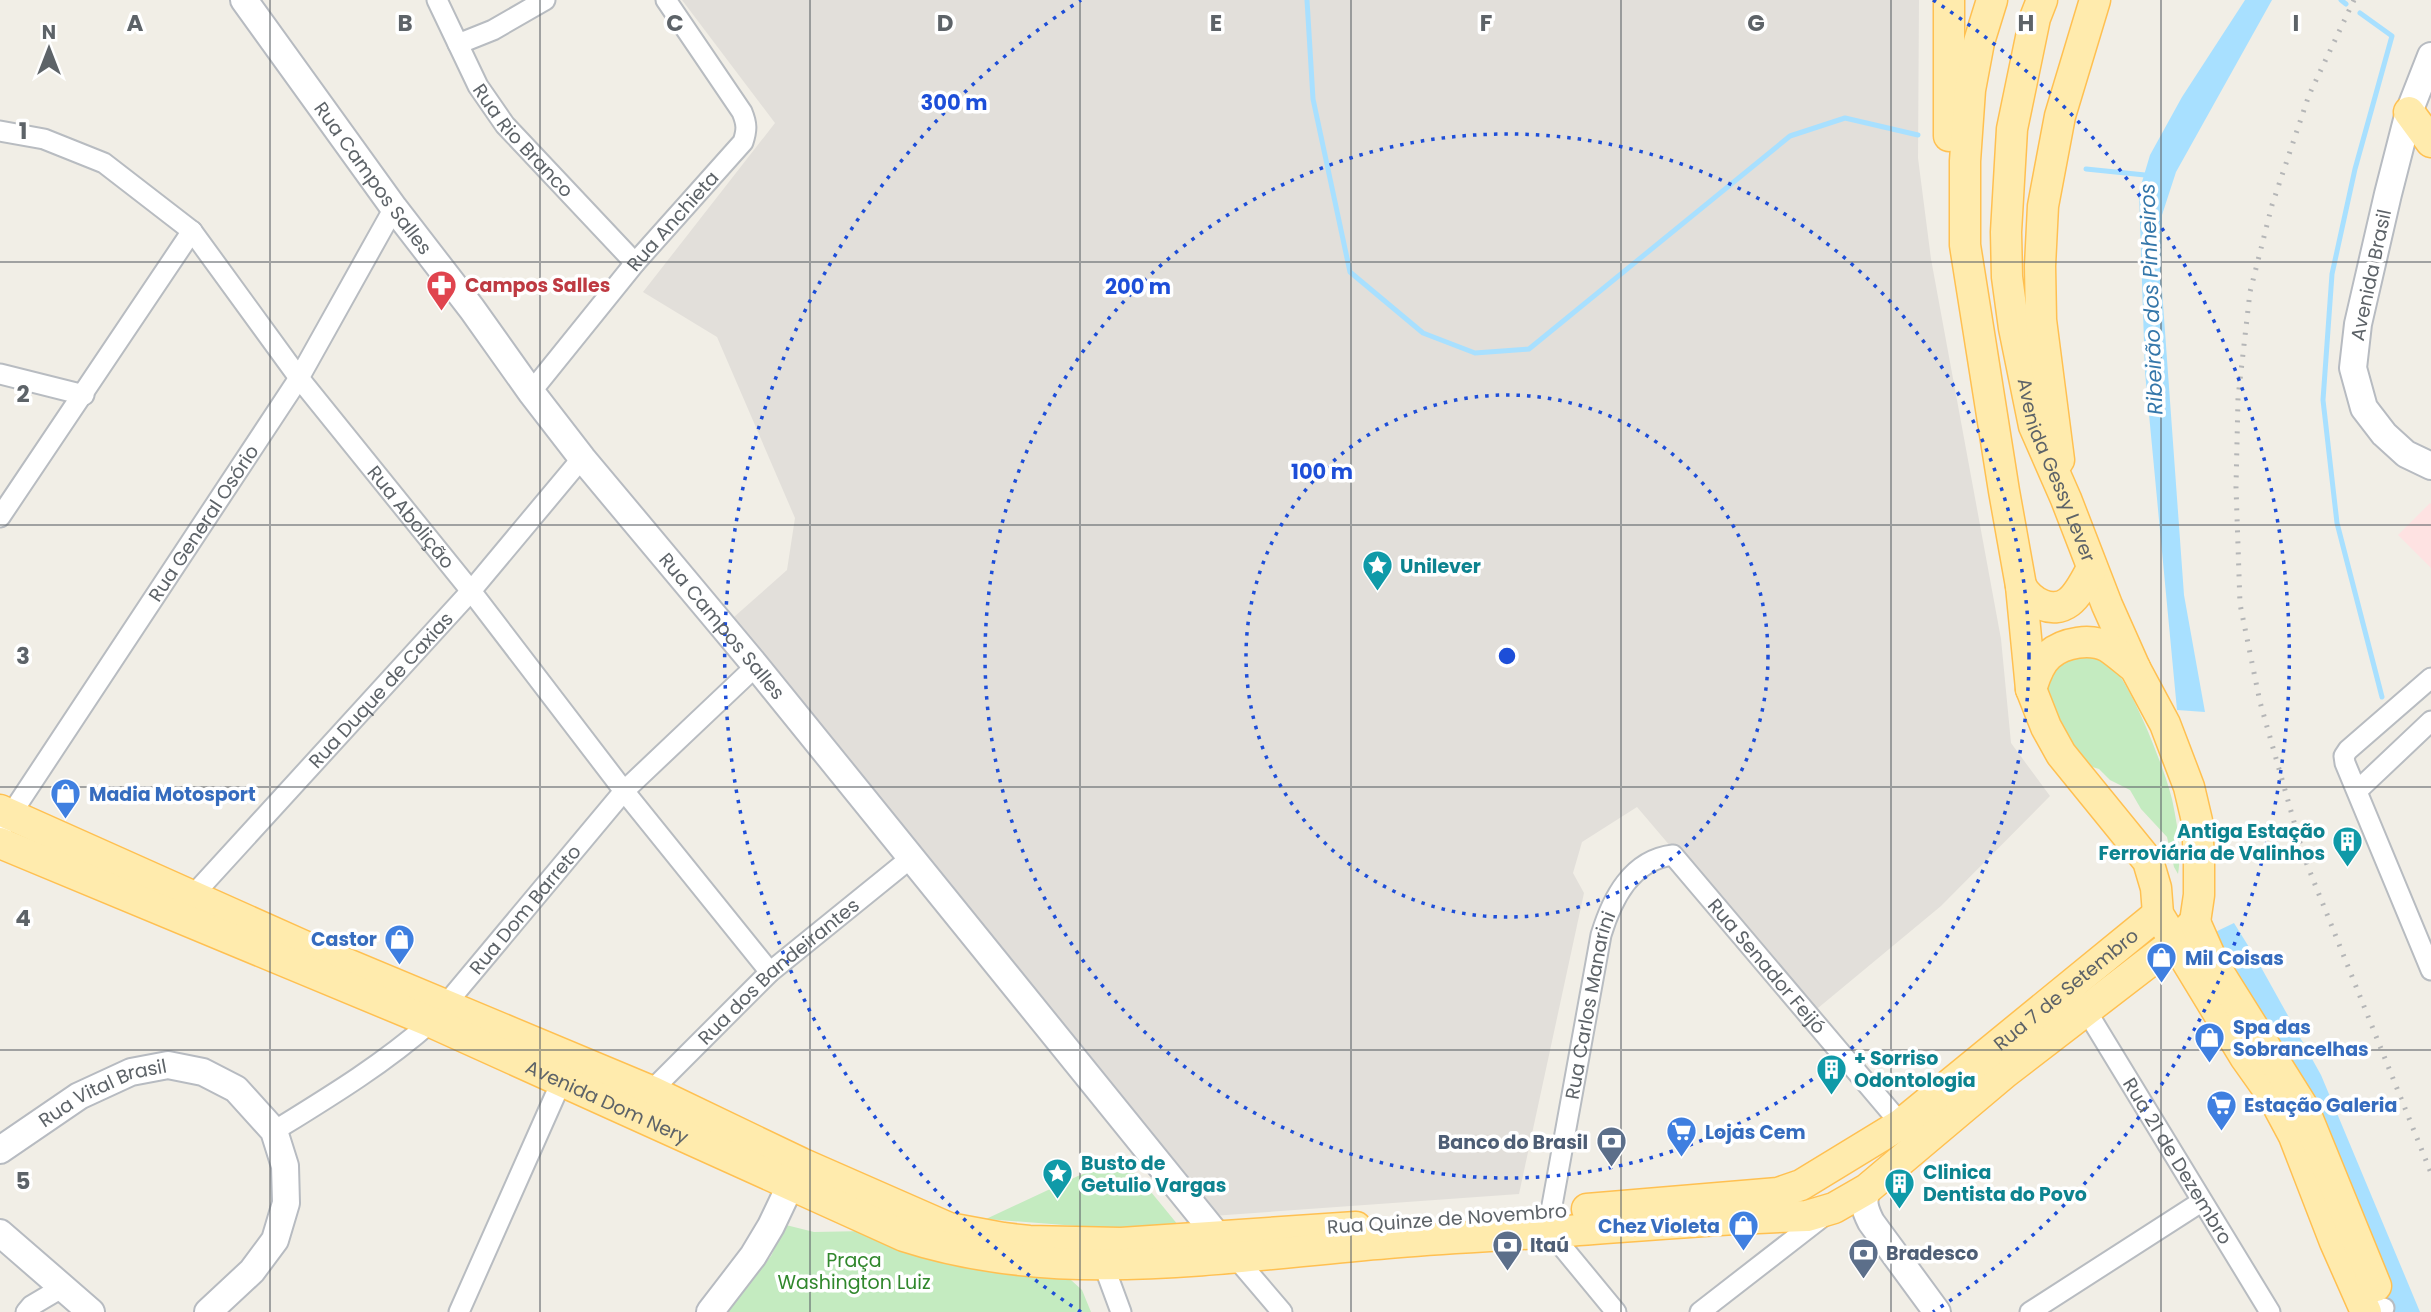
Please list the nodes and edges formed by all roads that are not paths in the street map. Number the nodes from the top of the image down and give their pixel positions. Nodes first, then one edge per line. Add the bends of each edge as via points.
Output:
1 (244, 0) edge
2 (437, 0) edge
3 (545, 0) edge
4 (666, 0) edge
5 (1949, 0) edge
6 (1980, 0) edge
7 (1992, 0) edge
8 (2042, 0) edge
9 (2095, 0) edge
10 (1979, 42) junction
11 (458, 44) junction
12 (2431, 56) edge
13 (2409, 113) junction
14 (0, 131) edge
15 (2431, 142) edge
16 (394, 208) junction
17 (191, 231) junction
18 (1965, 245) junction
19 (635, 263) junction
20 (0, 374) edge
21 (299, 378) junction
22 (531, 392) junction
23 (84, 395) junction
24 (582, 458) junction
25 (2431, 466) edge
26 (2066, 499) junction
27 (0, 517) edge
28 (2092, 568) junction
29 (2021, 586) junction
30 (471, 591) junction
31 (756, 666) junction
32 (2135, 668) junction
33 (2431, 678) edge
34 (2031, 689) junction
35 (2431, 721) edge
36 (2358, 790) junction
37 (624, 791) junction
38 (4, 818) edge
39 (0, 843) edge
40 (912, 857) junction
41 (1623, 886) joint
42 (183, 906) junction
43 (2158, 914) junction
44 (2185, 932) junction
45 (2431, 970) edge
46 (770, 972) junction
47 (2077, 997) junction
48 (439, 1014) junction
49 (562, 1080) junction
50 (651, 1091) junction
51 (1902, 1124) junction
52 (274, 1131) junction
53 (0, 1150) edge
54 (797, 1174) junction
55 (1801, 1185) junction
56 (1867, 1189) junction
57 (2201, 1202) junction
58 (1834, 1208) junction
59 (1775, 1217) junction
60 (1550, 1222) junction
61 (1871, 1222) junction
62 (0, 1233) edge
63 (1794, 1241) junction
64 (1227, 1247) junction
65 (1104, 1266) junction
66 (63, 1287) junction
67 (2379, 1311) edge
68 (26, 1312) edge
69 (91, 1312) edge
70 (208, 1312) edge
71 (459, 1312) edge
72 (710, 1312) edge
73 (1121, 1312) edge
74 (1282, 1312) edge
75 (1616, 1312) edge
76 (1700, 1312) edge
77 (1937, 1312) edge
78 (2030, 1312) edge
79 (2270, 1312) edge

1 - 16 main road, Rua Campos Salles
2 - 11 street, Rua Rio Branco
3 - 11 street
4 - 19 street, Rua Anchieta via 742,112 747,131 743,142
5 - 18 main road via 1950,160
6 - 10 main road
7 - 10 main road, Avenida Gessy Lever
8 - 26 main road, Avenida Gessy Lever via 2012,129 2007,277 2034,426
9 - 26 main road via 2060,116 2043,206 2041,320
10 - 18 main road, Avenida Gessy Lever via 1966,131
11 - 19 street, Rua Rio Branco via 478,86 506,125
12 - 13 main road, Avenida Brasil
13 - 15 main road
13 - 25 main road, Avenida Brasil via 2358,324 2353,368 2364,408 2384,434 2406,454
14 - 17 street, Rua Abolição via 44,139 104,163
16 - 21 street, Rua General Osório
16 - 22 main road, Rua Campos Salles
17 - 21 street, Rua Abolição
17 - 23 street
18 - 29 main road, Avenida Gessy Lever
19 - 22 street, Rua Anchieta
20 - 23 street
21 - 30 street, Rua Abolição
21 - 38 street, Rua General Osório
22 - 24 main road, Rua Campos Salles
23 - 27 street
24 - 30 street, Rua Duque de Caxias
24 - 31 main road, Rua Campos Salles
26 - 28 main road, Avenida Gessy Lever
28 - 29 main road via 2069,602 2058,607 2033,601
28 - 32 main road, Avenida Gessy Lever
29 - 34 main road, Avenida Gessy Lever
30 - 37 street, Rua Abolição
30 - 42 street, Rua Duque de Caxias
31 - 37 street, Rua Dom Barreto
31 - 40 main road, Rua Campos Salles
32 - 34 main road via 2106,646 2083,642 2049,655
32 - 44 main road, Avenida Gessy Lever via 2165,724 2197,821 2199,895
33 - 36 street via 2344,756
34 - 43 main road, Avenida Gessy Lever via 2061,754 2148,861
35 - 36 street
36 - 45 street
37 - 46 street, Rua Abolição
37 - 48 street, Rua Dom Barreto
38 - 42 main road, Avenida Dom Nery
39 - 42 main road, Avenida Dom Nery
40 - 46 street, Rua dos Bandeirantes
40 - 64 main road, Rua Campos Salles
41 - 51 street, Rua Senador Feijó via 1650,861 1673,855
41 - 60 street, Rua Carlos Manarini via 1601,935
42 - 48 main road, Avenida Dom Nery
43 - 44 main road
43 - 47 main road, Rua 7 de Setembro
44 - 47 main road, Rua 7 de Setembro
44 - 67 main road via 2214,965 2303,1107
46 - 50 street, Rua dos Bandeirantes
47 - 51 main road, Rua 7 de Setembro
47 - 56 main road, Rua 7 de Setembro
47 - 57 street, Rua 21 de Dezembro
48 - 49 main road, Avenida Dom Nery
48 - 50 main road, Avenida Dom Nery
48 - 52 street, Rua Dom Barreto via 396,1053
49 - 54 main road, Avenida Dom Nery
49 - 71 street
50 - 54 main road, Avenida Dom Nery
51 - 55 main road, Rua 7 de Setembro
52 - 53 main road, Rua Vital Brasil via 236,1089 203,1072 168,1065 131,1072 79,1096
52 - 70 main road, Rua Vital Brasil via 285,1166 286,1203 275,1240 252,1271
54 - 64 main road, Avenida Dom Nery via 949,1227 1003,1238
54 - 65 main road, Avenida Dom Nery via 904,1236 941,1248
54 - 72 main road via 753,1256
55 - 58 main road
55 - 60 main road, Rua Quinze de Novembro via 1778,1193
56 - 58 main road, Rua 7 de Setembro
56 - 61 main road via 1865,1209
57 - 78 street
57 - 79 street, Rua 21 de Dezembro
58 - 59 main road, Rua Quinze de Novembro via 1807,1216
58 - 61 main road
58 - 63 street
59 - 60 main road, Rua Quinze de Novembro
59 - 63 main road via 1791,1230
60 - 64 main road, Rua Quinze de Novembro via 1389,1242
60 - 75 street
61 - 77 main road
62 - 66 main road
63 - 76 street
64 - 65 main road, Avenida Dom Nery
64 - 74 street
65 - 73 street
66 - 68 street
66 - 69 main road

